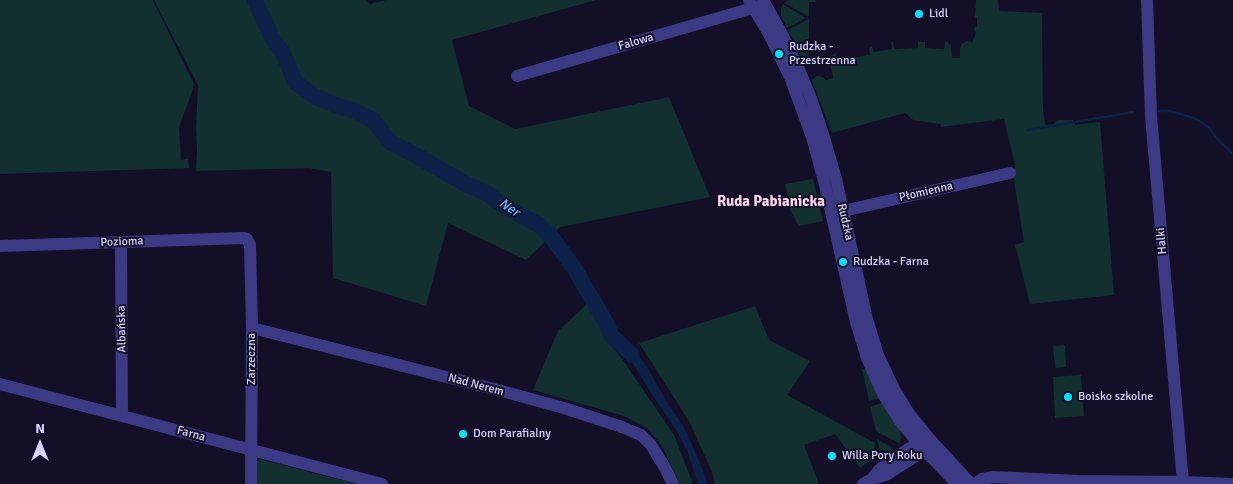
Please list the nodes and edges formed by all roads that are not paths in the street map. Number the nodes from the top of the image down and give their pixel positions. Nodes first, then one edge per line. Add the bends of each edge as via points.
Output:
1 (1147, 0) edge
2 (761, 2) edge
3 (518, 76) dead end
4 (1010, 173) dead end
5 (843, 211) junction
6 (244, 238) joint
7 (121, 242) junction
8 (0, 246) edge
9 (252, 328) junction
10 (0, 384) edge
11 (122, 416) junction
12 (926, 444) junction
13 (251, 450) junction
14 (870, 482) edge
15 (1183, 482) junction
16 (251, 484) edge
17 (382, 484) edge
18 (674, 484) edge
19 (957, 484) edge
20 (972, 484) edge
21 (1233, 484) edge

1 - 15 street, Halki via 1151,116
2 - 3 street, Falowa
2 - 5 street, Rudzka via 792,55 812,102 831,159
2 - 12 street, Rudzka via 770,36 790,77 812,138 867,358 883,394 900,421
4 - 5 street, Płomienna
5 - 12 street, Rudzka via 878,355
6 - 7 street, Pozioma
6 - 9 street, Zarzeczna via 250,245
7 - 8 street, Pozioma
7 - 11 street, Albańska
9 - 13 street, Zarzeczna
9 - 18 street, Nad Nerem via 498,390 622,427 651,444
10 - 11 street, Farna
11 - 13 street, Farna
12 - 14 street via 886,475
12 - 19 street, Rudzka
12 - 20 street, Rudzka
13 - 16 street, Zarzeczna
13 - 17 street, Farna
15 - 20 street via 993,477
15 - 21 street

